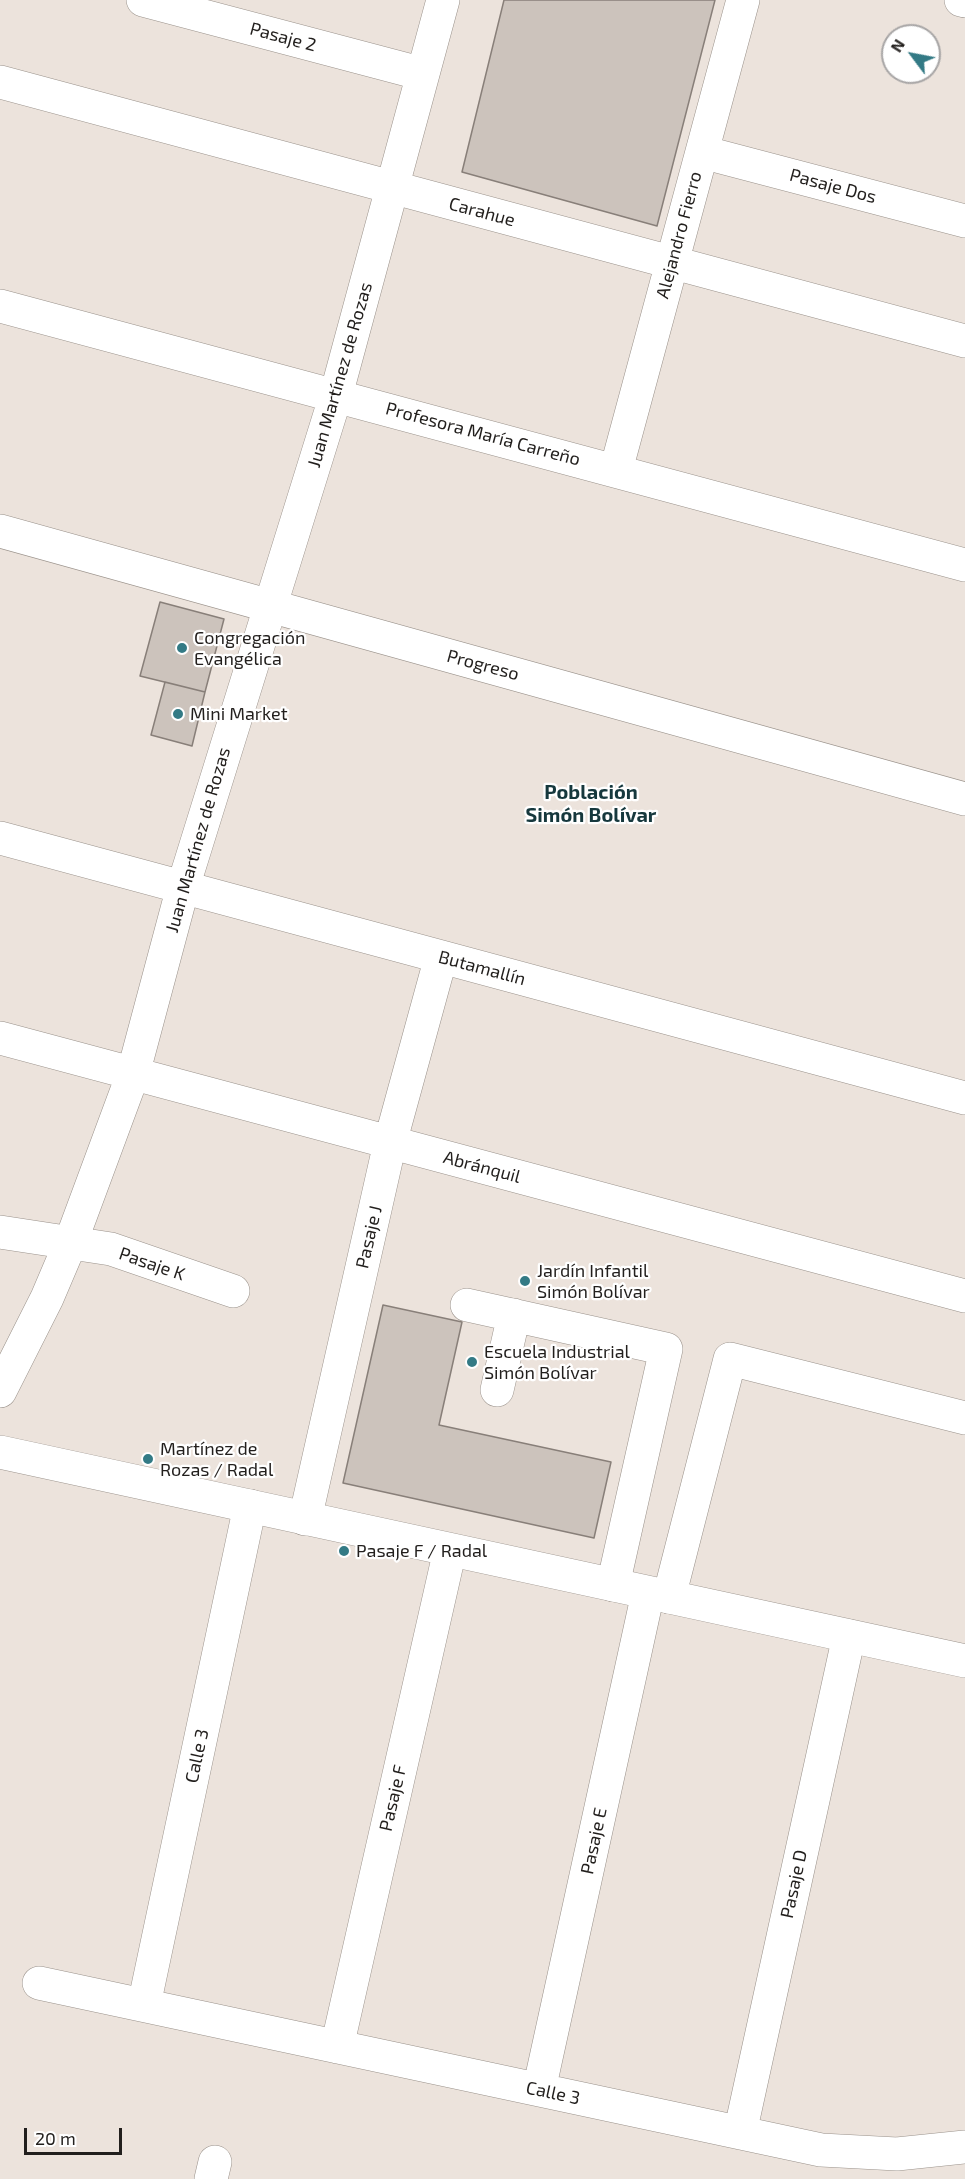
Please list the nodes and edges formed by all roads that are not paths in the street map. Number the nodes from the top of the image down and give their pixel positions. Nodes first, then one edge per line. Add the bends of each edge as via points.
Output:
1 (143, 0) edge
2 (443, 0) edge
3 (743, 0) edge
4 (423, 74) junction
5 (0, 82) edge
6 (702, 152) junction
7 (392, 188) junction
8 (965, 221) edge
9 (672, 263) junction
10 (0, 306) edge
11 (965, 341) edge
12 (336, 394) junction
13 (616, 471) junction
14 (0, 531) edge
15 (965, 566) edge
16 (269, 606) junction
17 (965, 799) edge
18 (0, 838) edge
19 (183, 887) junction
20 (441, 957) junction
21 (0, 1038) edge
22 (133, 1074) junction
23 (965, 1098) edge
24 (390, 1143) junction
25 (0, 1232) edge
26 (70, 1244) junction
27 (233, 1291) dead end
28 (965, 1296) edge
29 (467, 1305) dead end
30 (514, 1315) junction
31 (497, 1390) dead end
32 (0, 1391) edge
33 (965, 1418) edge
34 (0, 1452) edge
35 (250, 1506) junction
36 (305, 1519) junction
37 (450, 1550) junction
38 (613, 1585) junction
39 (659, 1595) junction
40 (849, 1636) junction
41 (965, 1661) edge
42 (39, 1983) dead end
43 (144, 2005) junction
44 (337, 2047) junction
45 (539, 2090) junction
46 (740, 2133) junction
47 (965, 2147) edge

1 - 4 street, Pasaje 2
2 - 4 street, Juan Martínez de Rozas
3 - 6 street, Alejandro Fierro
4 - 7 street, Juan Martínez de Rozas
5 - 7 street, Carahue
6 - 8 street, Pasaje Dos
6 - 9 street, Alejandro Fierro
7 - 9 street, Carahue
7 - 12 street, Juan Martínez de Rozas
9 - 11 street, Carahue
9 - 13 street, Alejandro Fierro
10 - 12 street, Profesora María Carreño
12 - 13 street, Profesora María Carreño
12 - 16 street, Juan Martínez de Rozas
13 - 15 street, Profesora María Carreño
14 - 16 street, Progreso
16 - 17 street, Progreso
16 - 19 street, Juan Martínez de Rozas
18 - 19 street, Butamallín
19 - 20 street, Butamallín
19 - 22 street, Juan Martínez de Rozas
20 - 23 street, Butamallín
20 - 24 street, Pasaje J
21 - 22 street, Abránquil
22 - 24 street, Abránquil
22 - 26 street, Juan Martínez de Rozas
24 - 28 street, Abránquil
24 - 36 street, Pasaje J
25 - 26 street, Pasaje K
26 - 27 street, Pasaje K via 111,1250
26 - 32 street, Juan Martínez de Rozas
29 - 30 street
30 - 31 street
30 - 38 street via 666,1349
33 - 39 street, Pasaje E via 730,1359
34 - 35 street
35 - 36 street
35 - 43 street, Calle 3
36 - 37 street
37 - 38 street
37 - 44 street, Pasaje F
38 - 39 street
39 - 40 street
39 - 45 street, Pasaje E
40 - 41 street
40 - 46 street, Pasaje D
42 - 43 street, Calle 3
43 - 44 street, Calle 3
44 - 45 street, Calle 3
45 - 46 street, Calle 3
46 - 47 street, Calle 3 via 856,2153 897,2154

